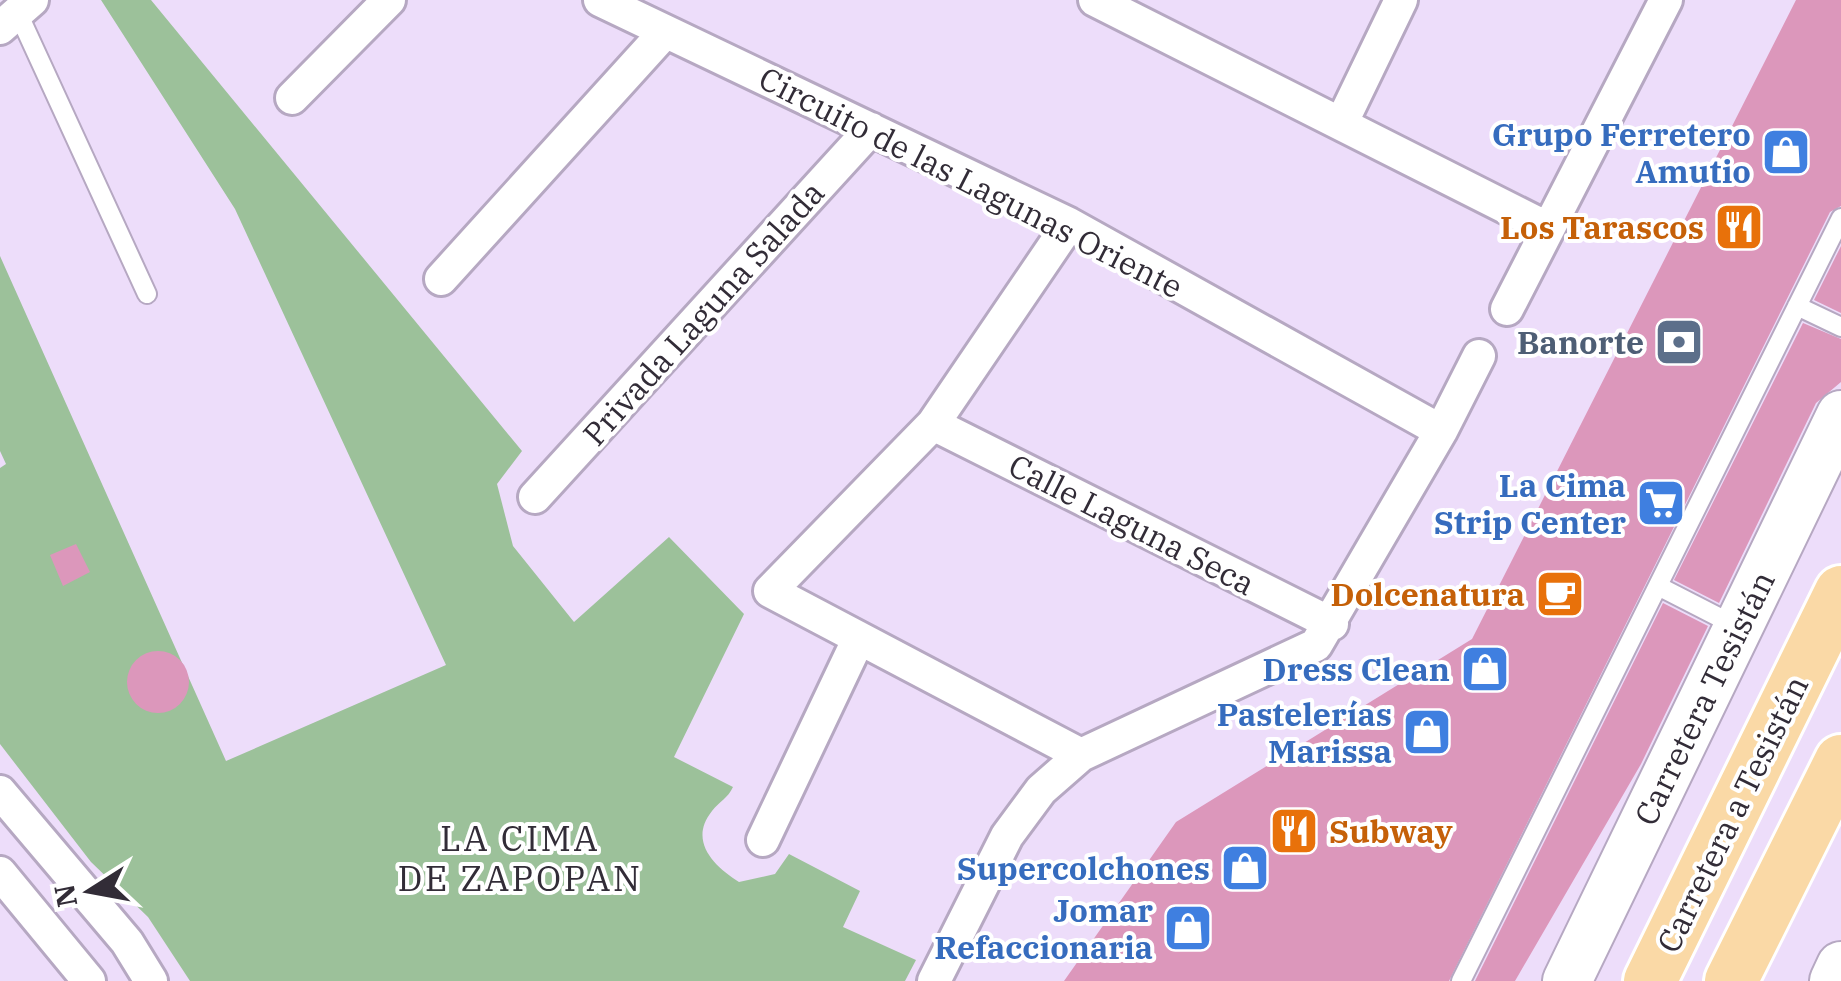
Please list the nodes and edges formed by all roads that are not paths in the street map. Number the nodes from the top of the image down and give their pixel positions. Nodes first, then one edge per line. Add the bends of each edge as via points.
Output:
1 (389, 0) edge
2 (600, 0) edge
3 (1095, 0) edge
4 (1401, 0) edge
5 (1666, 0) edge
6 (1154, 13) edge
7 (17, 14) edge
8 (666, 32) junction
9 (292, 98) dead end
10 (1341, 124) junction
11 (871, 130) junction
12 (1841, 218) edge
13 (1069, 224) junction
14 (1547, 228) junction
15 (440, 279) dead end
16 (147, 294) dead end
17 (1797, 306) junction
18 (1507, 309) dead end
19 (1841, 327) edge
20 (1479, 356) dead end
21 (1841, 416) edge
22 (932, 424) junction
23 (1442, 431) junction
24 (535, 497) dead end
25 (1658, 586) junction
26 (1841, 592) edge
27 (1332, 624) junction
28 (1738, 628) junction
29 (859, 638) junction
30 (1081, 755) junction
31 (1841, 761) edge
32 (0, 792) edge
33 (763, 840) dead end
34 (0, 873) edge
35 (1841, 966) edge
36 (89, 981) edge
37 (151, 981) edge
38 (934, 981) edge
39 (1461, 981) edge
40 (1566, 981) edge
41 (1650, 981) edge
42 (1731, 981) edge
43 (1834, 981) edge

1 - 9 street
2 - 8 street, Circuito de las Lagunas Oriente
3 - 6 street
4 - 10 street
5 - 14 street
6 - 10 street
7 - 16 lane
8 - 11 street, Circuito de las Lagunas Oriente
8 - 15 street
10 - 14 street
11 - 13 street, Circuito de las Lagunas Oriente
11 - 24 street, Privada Laguna Salada
12 - 17 lane
13 - 22 street
13 - 23 street, Circuito de las Lagunas Oriente
14 - 18 street
17 - 19 lane
17 - 25 lane
20 - 23 street
21 - 28 main road, Carretera Tesistán
22 - 27 street, Calle Laguna Seca
22 - 29 street via 770,592
23 - 27 street
25 - 28 lane
25 - 39 lane
26 - 41 main road, Carretera a Tesistán
27 - 30 street via 1316,646
28 - 40 main road, Carretera Tesistán
29 - 30 street
29 - 33 street
30 - 38 street via 1041,790 1007,836
31 - 42 main road
32 - 37 street via 127,942
34 - 36 street
35 - 43 main road

